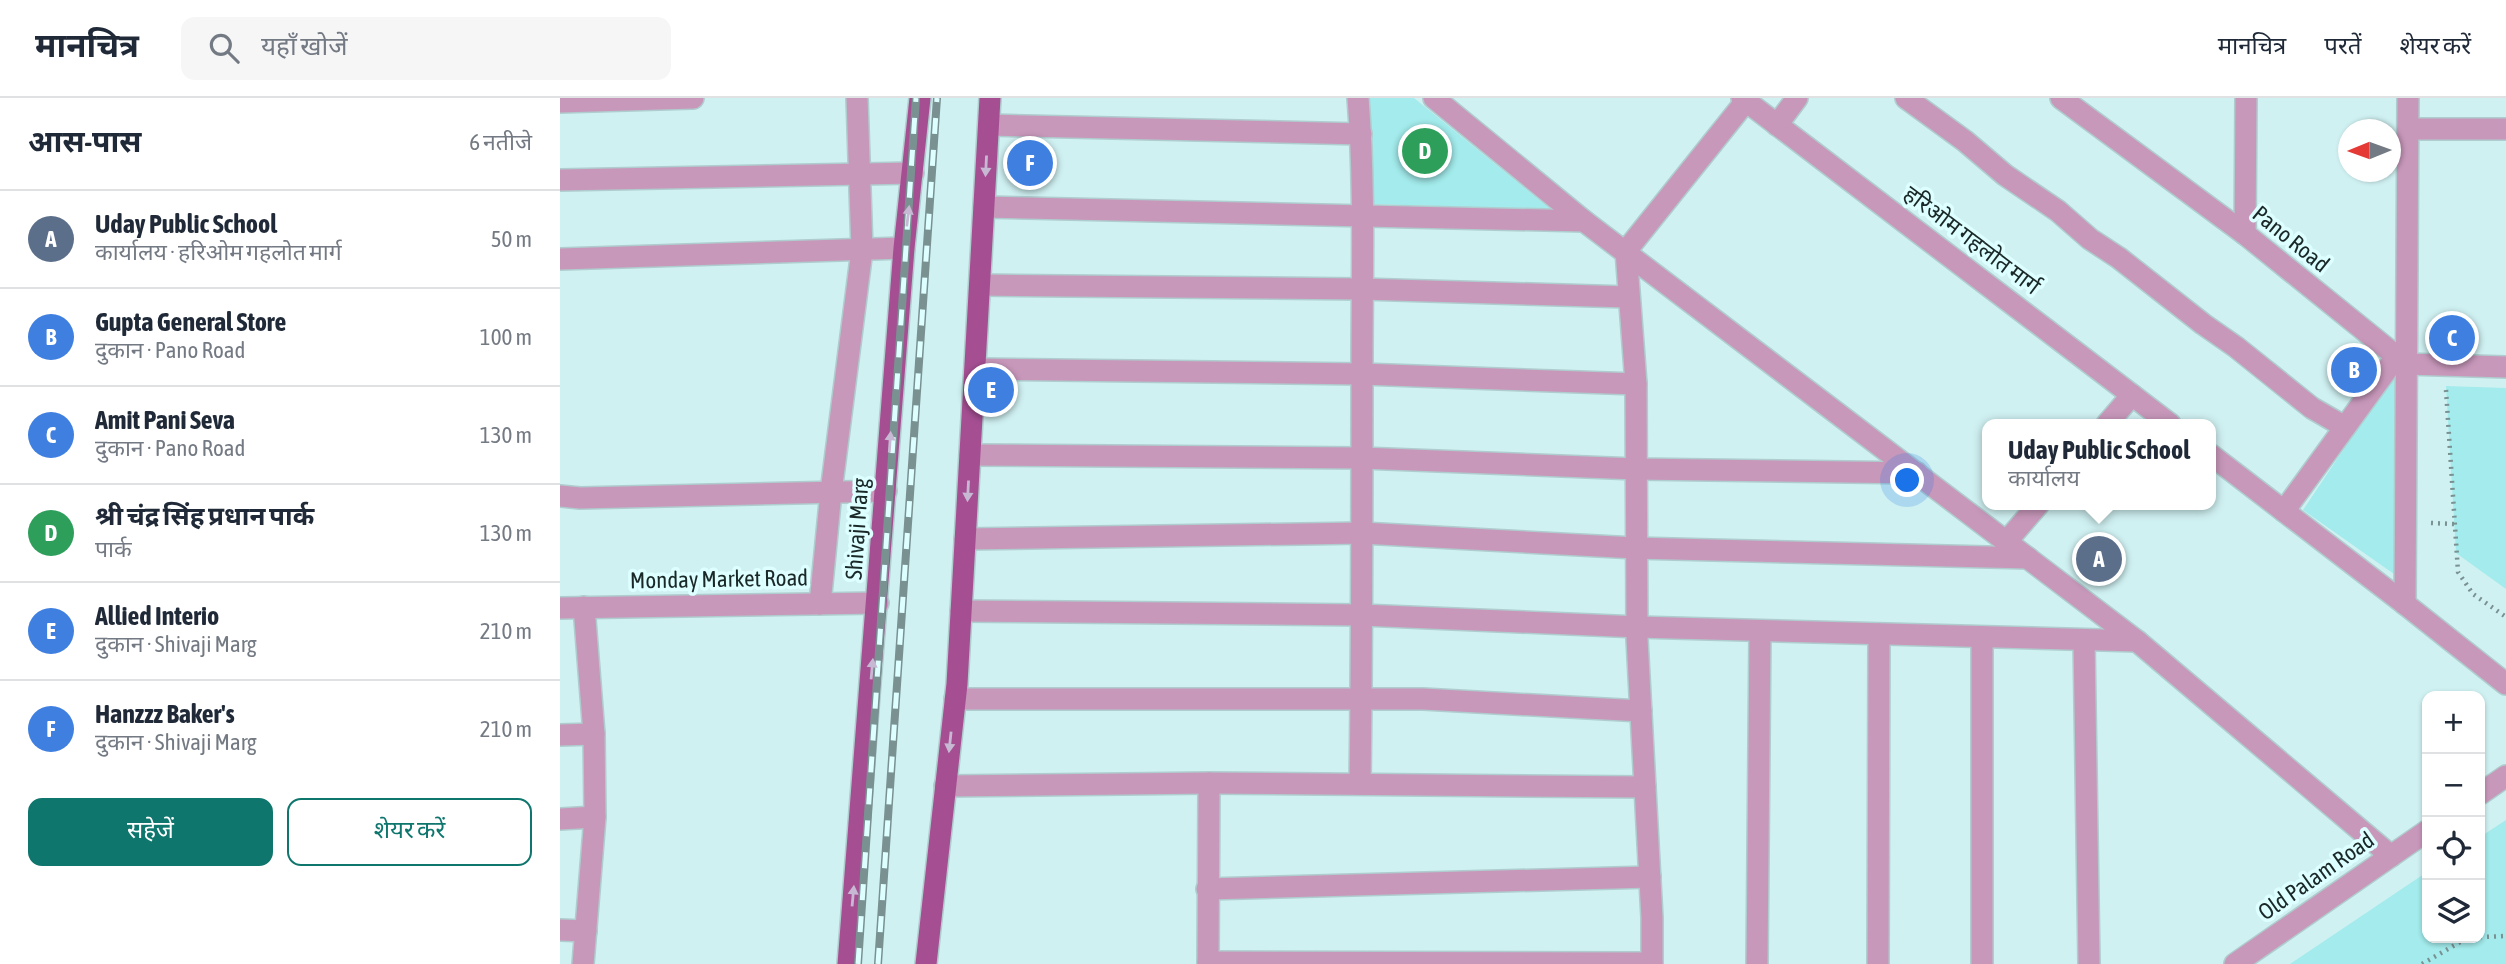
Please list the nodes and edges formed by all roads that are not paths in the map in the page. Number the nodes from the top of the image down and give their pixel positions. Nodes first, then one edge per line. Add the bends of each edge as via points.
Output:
1 (693, 98) edge
2 (857, 98) edge
3 (919, 98) edge
4 (990, 98) edge
5 (1358, 98) edge
6 (1434, 98) edge
7 (1797, 98) edge
8 (1906, 98) edge
9 (2061, 98) edge
10 (2246, 98) edge
11 (2408, 98) edge
12 (1744, 99) edge
13 (560, 102) edge
14 (989, 125) junction
15 (1777, 125) junction
16 (2408, 130) junction
17 (2506, 130) edge
18 (1361, 134) junction
19 (913, 173) junction
20 (858, 174) junction
21 (560, 180) edge
22 (984, 207) junction
23 (1361, 216) junction
24 (1584, 220) junction
25 (2245, 234) junction
26 (904, 248) junction
27 (862, 250) junction
28 (1626, 251) junction
29 (560, 259) edge
30 (979, 285) junction
31 (1362, 289) junction
32 (1628, 297) junction
33 (2401, 361) junction
34 (2506, 367) edge
35 (975, 369) junction
36 (1362, 374) junction
37 (1636, 384) junction
38 (2132, 395) junction
39 (2111, 419) edge
40 (2163, 419) edge
41 (2345, 427) junction
42 (970, 455) junction
43 (1362, 458) junction
44 (2216, 459) edge
45 (1636, 469) junction
46 (1917, 473) junction
47 (886, 491) junction
48 (831, 492) junction
49 (560, 496) edge
50 (2034, 510) edge
51 (2284, 511) junction
52 (1362, 533) junction
53 (965, 539) junction
54 (2006, 542) junction
55 (1635, 548) junction
56 (2028, 558) junction
57 (878, 603) junction
58 (820, 604) junction
59 (2405, 604) junction
60 (584, 607) junction
61 (560, 608) edge
62 (961, 611) junction
63 (1362, 615) junction
64 (1638, 627) junction
65 (1760, 631) junction
66 (1879, 634) junction
67 (1982, 637) junction
68 (2084, 640) junction
69 (2137, 641) junction
70 (2506, 684) edge
71 (955, 699) junction
72 (1361, 701) junction
73 (1641, 711) junction
74 (594, 734) junction
75 (560, 735) edge
76 (2506, 776) edge
77 (1209, 783) junction
78 (1360, 784) junction
79 (945, 786) junction
80 (1645, 787) junction
81 (2485, 791) edge
82 (595, 817) junction
83 (560, 819) edge
84 (2422, 834) edge
85 (2391, 856) junction
86 (1650, 877) junction
87 (1207, 889) junction
88 (560, 930) edge
89 (586, 931) junction
90 (1208, 963) edge
91 (1652, 963) edge
92 (583, 964) edge
93 (848, 964) edge
94 (926, 964) edge
95 (1757, 964) edge
96 (1878, 964) edge
97 (1982, 964) edge
98 (2089, 964) edge
99 (2235, 964) edge

1 - 13 street
2 - 20 street
3 - 19 main road, Shivaji Marg
4 - 14 main road
5 - 18 street
6 - 24 street
7 - 15 street
8 - 41 street via 2312,408
9 - 25 street, Pano Road
10 - 25 street
11 - 16 street
12 - 15 street, हरिओम गहलोत मार्ग
12 - 28 street
14 - 18 street
14 -> 22 main road
15 - 38 street, हरिओम गहलोत मार्ग
16 - 17 street
16 - 33 street
18 - 23 street
19 - 20 street
26 -> 19 main road, Shivaji Marg
20 - 21 street
20 - 27 street
22 - 23 street
22 - 30 main road
23 - 24 street
23 - 31 street
24 - 28 street
25 - 33 street, Pano Road
26 - 27 street
47 -> 26 main road, Shivaji Marg
27 - 29 street
27 - 48 street
28 - 32 street
28 - 46 street
30 - 31 street
30 - 35 main road
31 - 32 street
31 - 36 street
32 - 37 street
33 - 34 street
33 - 41 street
33 - 59 street
35 - 36 street
35 - 42 main road
36 - 37 street
36 - 43 street
37 - 45 street
38 - 39 street
38 - 40 street, हरिओम गहलोत मार्ग
41 - 51 street
42 - 43 street
42 -> 53 main road
43 - 45 street
43 - 52 street
44 - 51 street
45 - 46 street
45 - 55 street
46 - 54 street
47 - 48 street
47 - 57 main road, Shivaji Marg
48 - 49 street
48 - 58 street
50 - 54 street
51 - 59 street
52 - 53 street
52 - 55 street
52 - 63 street
53 - 62 main road
54 - 56 street
55 - 56 street
55 - 64 street
56 - 69 street
57 - 58 street, Monday Market Road
93 -> 57 main road, Shivaji Marg
58 - 60 street, Monday Market Road
59 - 70 street
60 - 61 street, Monday Market Road
60 - 74 street
62 - 63 street
62 - 71 main road
63 - 64 street
63 - 72 street
64 - 65 street
64 - 73 street
65 - 66 street
65 - 95 street
66 - 67 street
66 - 96 street
67 - 68 street
67 - 97 street
68 - 69 street
68 - 98 street
69 - 85 street
71 - 72 street
71 -> 79 main road
72 - 73 street via 1423,699
72 - 78 street
73 - 80 street
74 - 75 street
74 - 82 street
76 - 81 street
77 - 78 street
77 - 79 street
77 - 87 street
78 - 80 street
79 - 94 main road
80 - 86 street
82 - 83 street
82 - 89 street
84 - 85 street, Old Palam Road
85 - 99 street, Old Palam Road
86 - 87 street
86 - 91 street
87 - 90 street
88 - 89 street
89 - 92 street
90 - 91 street

